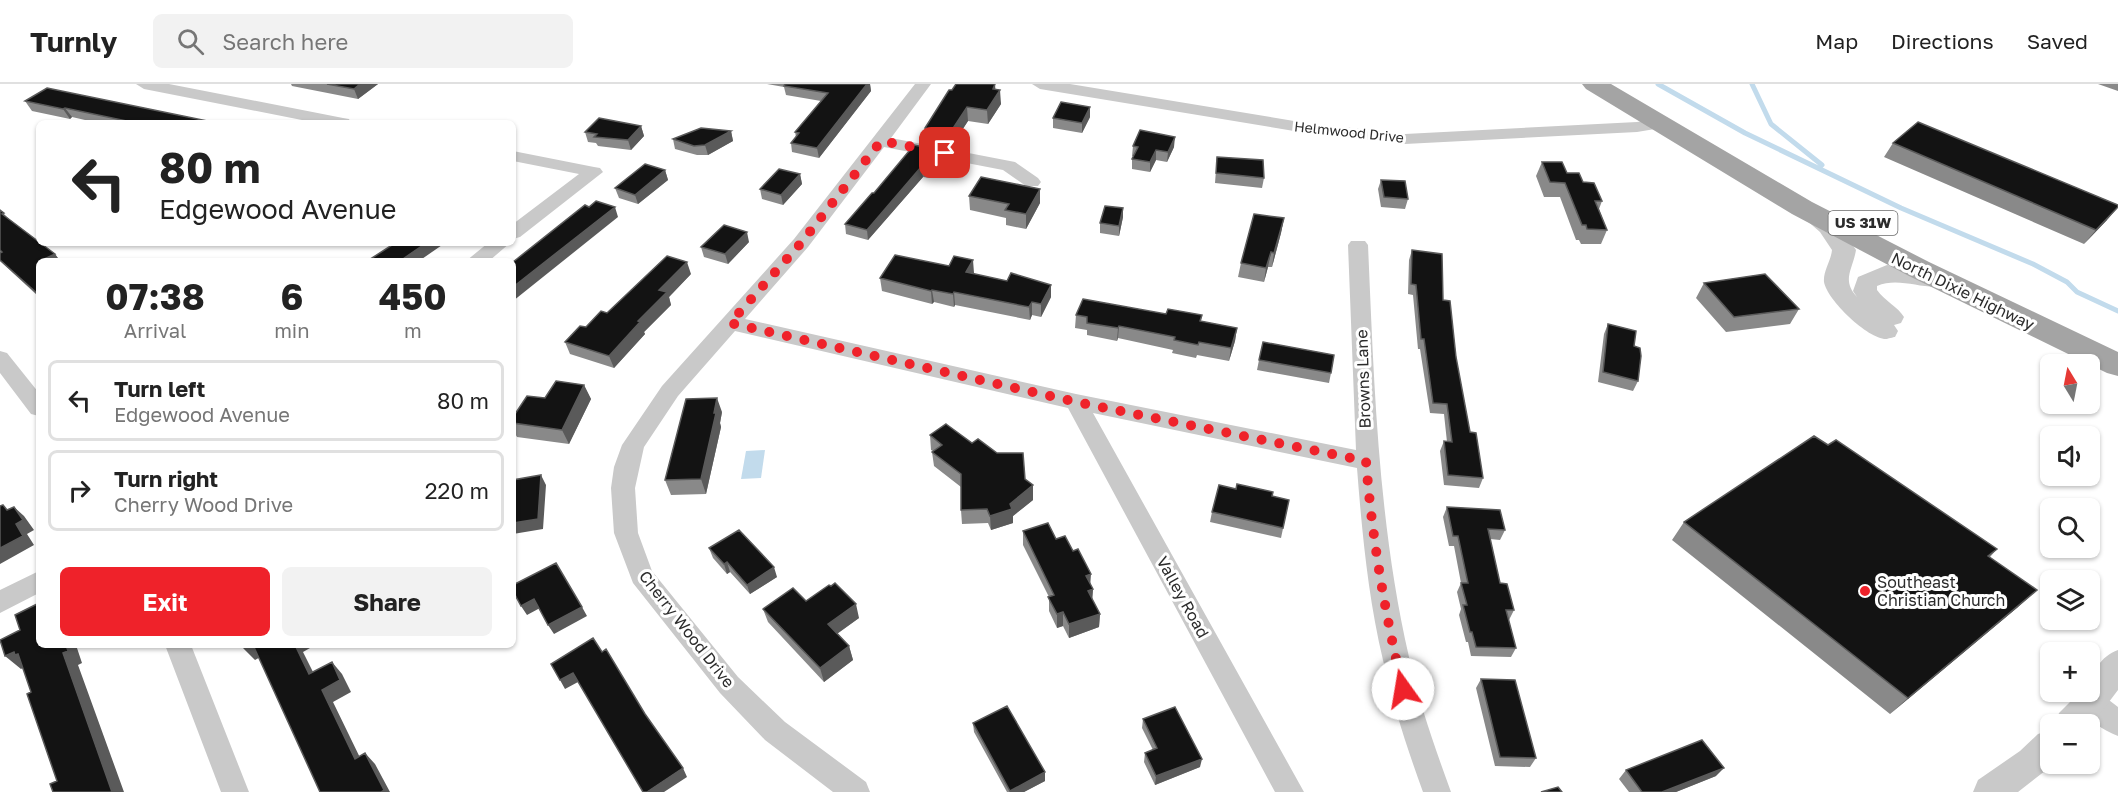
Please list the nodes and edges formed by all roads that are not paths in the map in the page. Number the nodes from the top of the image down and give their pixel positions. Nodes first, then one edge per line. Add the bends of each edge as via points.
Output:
1 (144, 84) edge
2 (923, 84) edge
3 (1040, 84) edge
4 (1594, 84) edge
5 (1617, 84) edge
6 (328, 120) edge
7 (1661, 123) junction
8 (881, 141) junction
9 (516, 157) edge
10 (1032, 182) dead end
11 (1802, 208) junction
12 (516, 231) edge
13 (1358, 245) dead end
14 (496, 246) edge
15 (480, 258) edge
16 (1940, 279) junction
17 (730, 323) junction
18 (2118, 345) edge
19 (0, 358) edge
20 (2118, 365) edge
21 (1076, 402) junction
22 (36, 404) edge
23 (1366, 461) junction
24 (36, 583) edge
25 (0, 602) edge
26 (179, 648) edge
27 (2118, 664) edge
28 (2081, 714) edge
29 (2100, 719) edge
30 (2118, 723) edge
31 (2040, 754) edge
32 (235, 792) edge
33 (856, 792) edge
34 (1290, 792) edge
35 (1437, 792) edge
36 (1990, 792) edge

1 - 6 street
2 - 8 street, Cherry Wood Drive
3 - 7 street, Helmwood Drive via 1323,131 1405,139
4 - 7 main road, North Dixie Highway / US 31W
5 - 18 main road, North Dixie Highway / US 31W via 1754,165 1877,231
7 - 11 main road, North Dixie Highway / US 31W
8 - 10 street via 1009,166
8 - 17 street, Cherry Wood Drive via 801,243
9 - 12 street via 594,172
11 - 16 main road, North Dixie Highway / US 31W
11 - 16 street via 1828,227 1844,250 1836,277 1838,288 1850,305 1895,327 1869,299 1864,291 1866,282 1887,273
13 - 23 street, Browns Lane
14 - 15 street
16 - 20 main road, North Dixie Highway / US 31W
17 - 21 street
17 - 33 street, Cherry Wood Drive via 670,391 633,445 623,488 626,533 642,576 729,685 775,730
19 - 22 street
21 - 23 street
21 - 34 street, Valley Road
23 - 35 street, Browns Lane via 1389,629 1407,709
24 - 25 street
26 - 32 street
27 - 28 street
29 - 30 street
31 - 36 street

